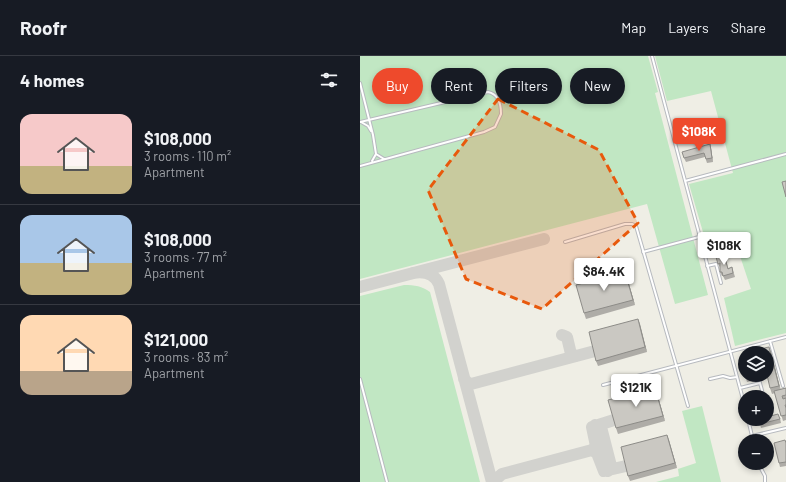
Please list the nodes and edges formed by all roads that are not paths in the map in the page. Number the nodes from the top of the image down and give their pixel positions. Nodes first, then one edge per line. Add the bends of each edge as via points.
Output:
1 (652, 56) edge
2 (360, 83) edge
3 (369, 120) junction
4 (360, 122) edge
5 (373, 135) junction
6 (376, 154) junction
7 (786, 154) edge
8 (384, 159) junction
9 (372, 162) junction
10 (360, 166) edge
11 (685, 181) junction
12 (699, 237) junction
13 (565, 242) dead end
14 (643, 252) junction
15 (707, 266) junction
16 (721, 283) dead end
17 (786, 336) edge
18 (770, 341) junction
19 (730, 352) junction
20 (676, 365) junction
21 (737, 377) junction
22 (360, 379) edge
23 (710, 379) dead end
24 (760, 383) joint
25 (602, 385) dead end
26 (783, 386) dead end
27 (740, 388) joint
28 (762, 390) edge
29 (688, 406) dead end
30 (786, 428) edge
31 (760, 434) edge
32 (762, 470) edge
33 (387, 482) edge
34 (765, 482) edge

1 - 11 lane
2 - 3 lane
3 - 4 lane
3 - 5 lane
3 - 8 lane via 488,92 494,94 499,101 500,118 495,127
4 - 5 lane via 368,126
5 - 6 lane
6 - 8 lane
6 - 9 lane
7 - 11 lane
8 - 9 lane
9 - 10 lane
11 - 12 lane
12 - 14 lane
12 - 15 lane
13 - 14 lane via 632,224 636,226
14 - 20 lane
15 - 16 lane via 716,264
15 - 19 lane
17 - 18 lane
18 - 19 lane
18 - 26 lane
19 - 20 lane
19 - 21 lane
20 - 25 lane
20 - 29 lane
21 - 23 lane
21 - 27 lane
22 - 33 lane
24 - 27 lane
24 - 28 lane
30 - 31 lane
32 - 34 lane

